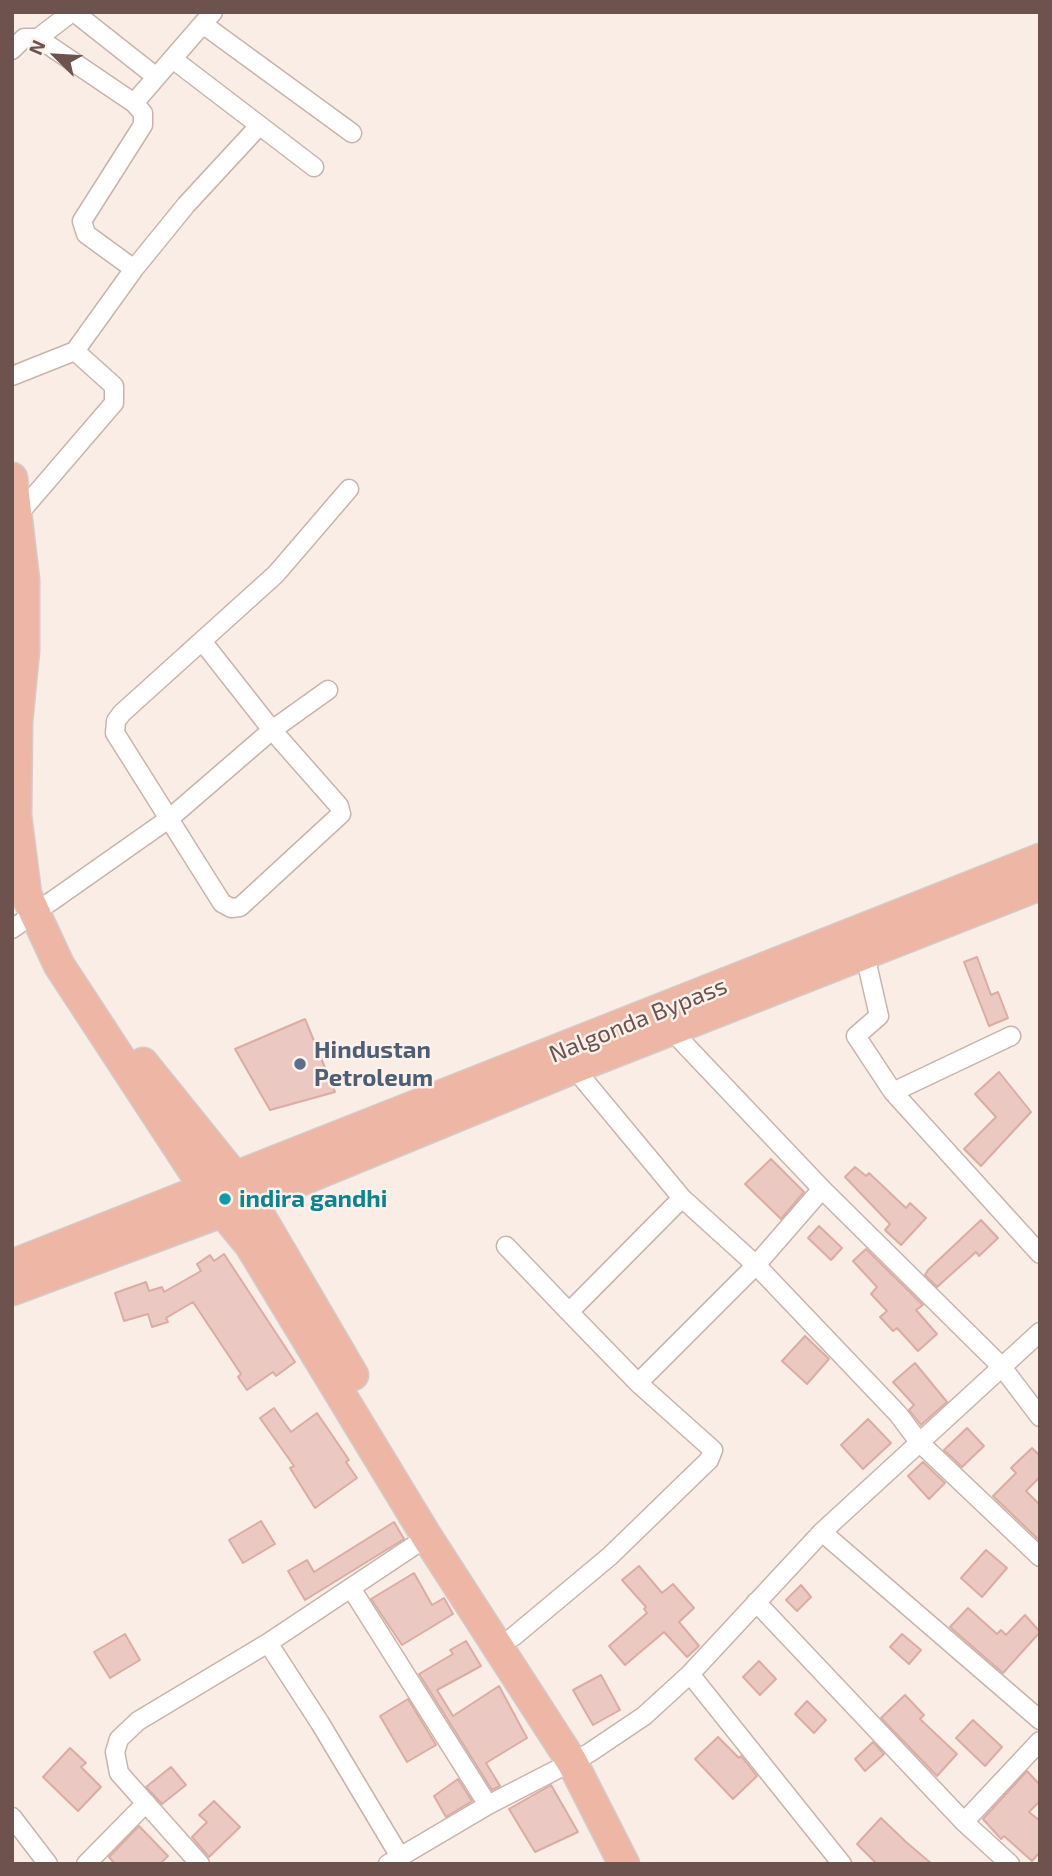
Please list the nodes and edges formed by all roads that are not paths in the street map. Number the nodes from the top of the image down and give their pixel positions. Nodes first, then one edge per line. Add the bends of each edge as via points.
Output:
1 (73, 12) edge
2 (209, 18) edge
3 (37, 38) junction
4 (12, 50) edge
5 (174, 60) junction
6 (155, 76) junction
7 (134, 103) junction
8 (259, 126) junction
9 (352, 133) dead end
10 (314, 167) dead end
11 (134, 269) junction
12 (75, 351) junction
13 (12, 376) edge
14 (12, 478) edge
15 (349, 489) dead end
16 (15, 521) edge
17 (18, 606) edge
18 (202, 641) junction
19 (328, 690) dead end
20 (272, 730) junction
21 (170, 818) junction
22 (1040, 859) edge
23 (1040, 885) edge
24 (24, 922) edge
25 (864, 955) junction
26 (80, 993) junction
27 (672, 1031) junction
28 (1011, 1036) dead end
29 (574, 1068) junction
30 (893, 1092) junction
31 (234, 1175) junction
32 (205, 1187) junction
33 (822, 1189) junction
34 (682, 1198) junction
35 (251, 1202) junction
36 (222, 1213) junction
37 (506, 1247) dead end
38 (1040, 1254) edge
39 (12, 1265) edge
40 (756, 1265) junction
41 (12, 1290) edge
42 (569, 1312) junction
43 (1040, 1332) edge
44 (1002, 1367) junction
45 (638, 1384) junction
46 (1040, 1417) edge
47 (919, 1442) junction
48 (822, 1532) junction
49 (428, 1537) junction
50 (1040, 1557) edge
51 (351, 1588) junction
52 (756, 1602) junction
53 (513, 1637) junction
54 (268, 1643) junction
55 (690, 1674) junction
56 (1040, 1720) edge
57 (1040, 1741) edge
58 (581, 1758) junction
59 (146, 1803) junction
60 (488, 1805) junction
61 (12, 1817) edge
62 (964, 1822) junction
63 (393, 1859) edge
64 (48, 1864) edge
65 (86, 1864) edge
66 (200, 1864) edge
67 (624, 1864) edge
68 (646, 1864) edge
69 (842, 1864) edge
70 (1010, 1864) edge

1 - 3 street
1 - 6 street
2 - 5 street
2 - 9 street
3 - 4 street via 24,38
3 - 7 street
5 - 6 street
5 - 8 street
6 - 7 street
7 - 11 street via 142,113 143,125 82,222 86,234
8 - 10 street
8 - 11 street
11 - 12 street
12 - 13 street
12 - 16 street via 114,386 114,403
14 - 16 highway
15 - 18 street via 290,560
16 - 17 highway
17 - 24 highway via 24,651 17,722 16,816 26,894
18 - 20 street
18 - 21 street via 116,721 115,733
19 - 20 street
20 - 21 street
20 - 21 street via 339,806 341,814 240,907 222,903
21 - 24 street
22 - 31 highway, Nalgonda Bypass via 470,1087
23 - 25 highway, Nalgonda Bypass
24 - 26 highway
25 - 27 highway, Nalgonda Bypass
25 - 30 street via 879,1016 856,1036
26 - 31 highway via 109,1020
26 - 32 highway
27 - 29 highway, Nalgonda Bypass
27 - 33 street
28 - 30 street
29 - 34 street
29 - 35 highway, Nalgonda Bypass
30 - 38 street
31 - 32 highway, Nalgonda Bypass
31 - 35 highway
32 - 36 highway
32 - 39 highway
33 - 40 street
33 - 44 street
34 - 40 street
34 - 42 street
35 - 36 highway, Nalgonda Bypass
35 - 53 highway
36 - 41 highway
36 - 49 highway via 250,1245
37 - 42 street
40 - 45 street
40 - 47 street via 898,1414
42 - 45 street
43 - 44 street
44 - 46 street
44 - 47 street
45 - 53 street via 713,1450 709,1460 610,1556
47 - 48 street
47 - 50 street
48 - 52 street
48 - 56 street
49 - 51 street
49 - 58 highway
51 - 54 street
51 - 60 street
52 - 55 street
52 - 62 street
53 - 58 highway
54 - 59 street via 138,1721 119,1739 115,1752 119,1773
54 - 63 street via 320,1723
55 - 58 street via 644,1716
55 - 69 street
57 - 62 street
58 - 60 street
58 - 67 highway
58 - 68 highway
59 - 65 street
59 - 66 street
60 - 63 street
61 - 64 street
62 - 70 street

